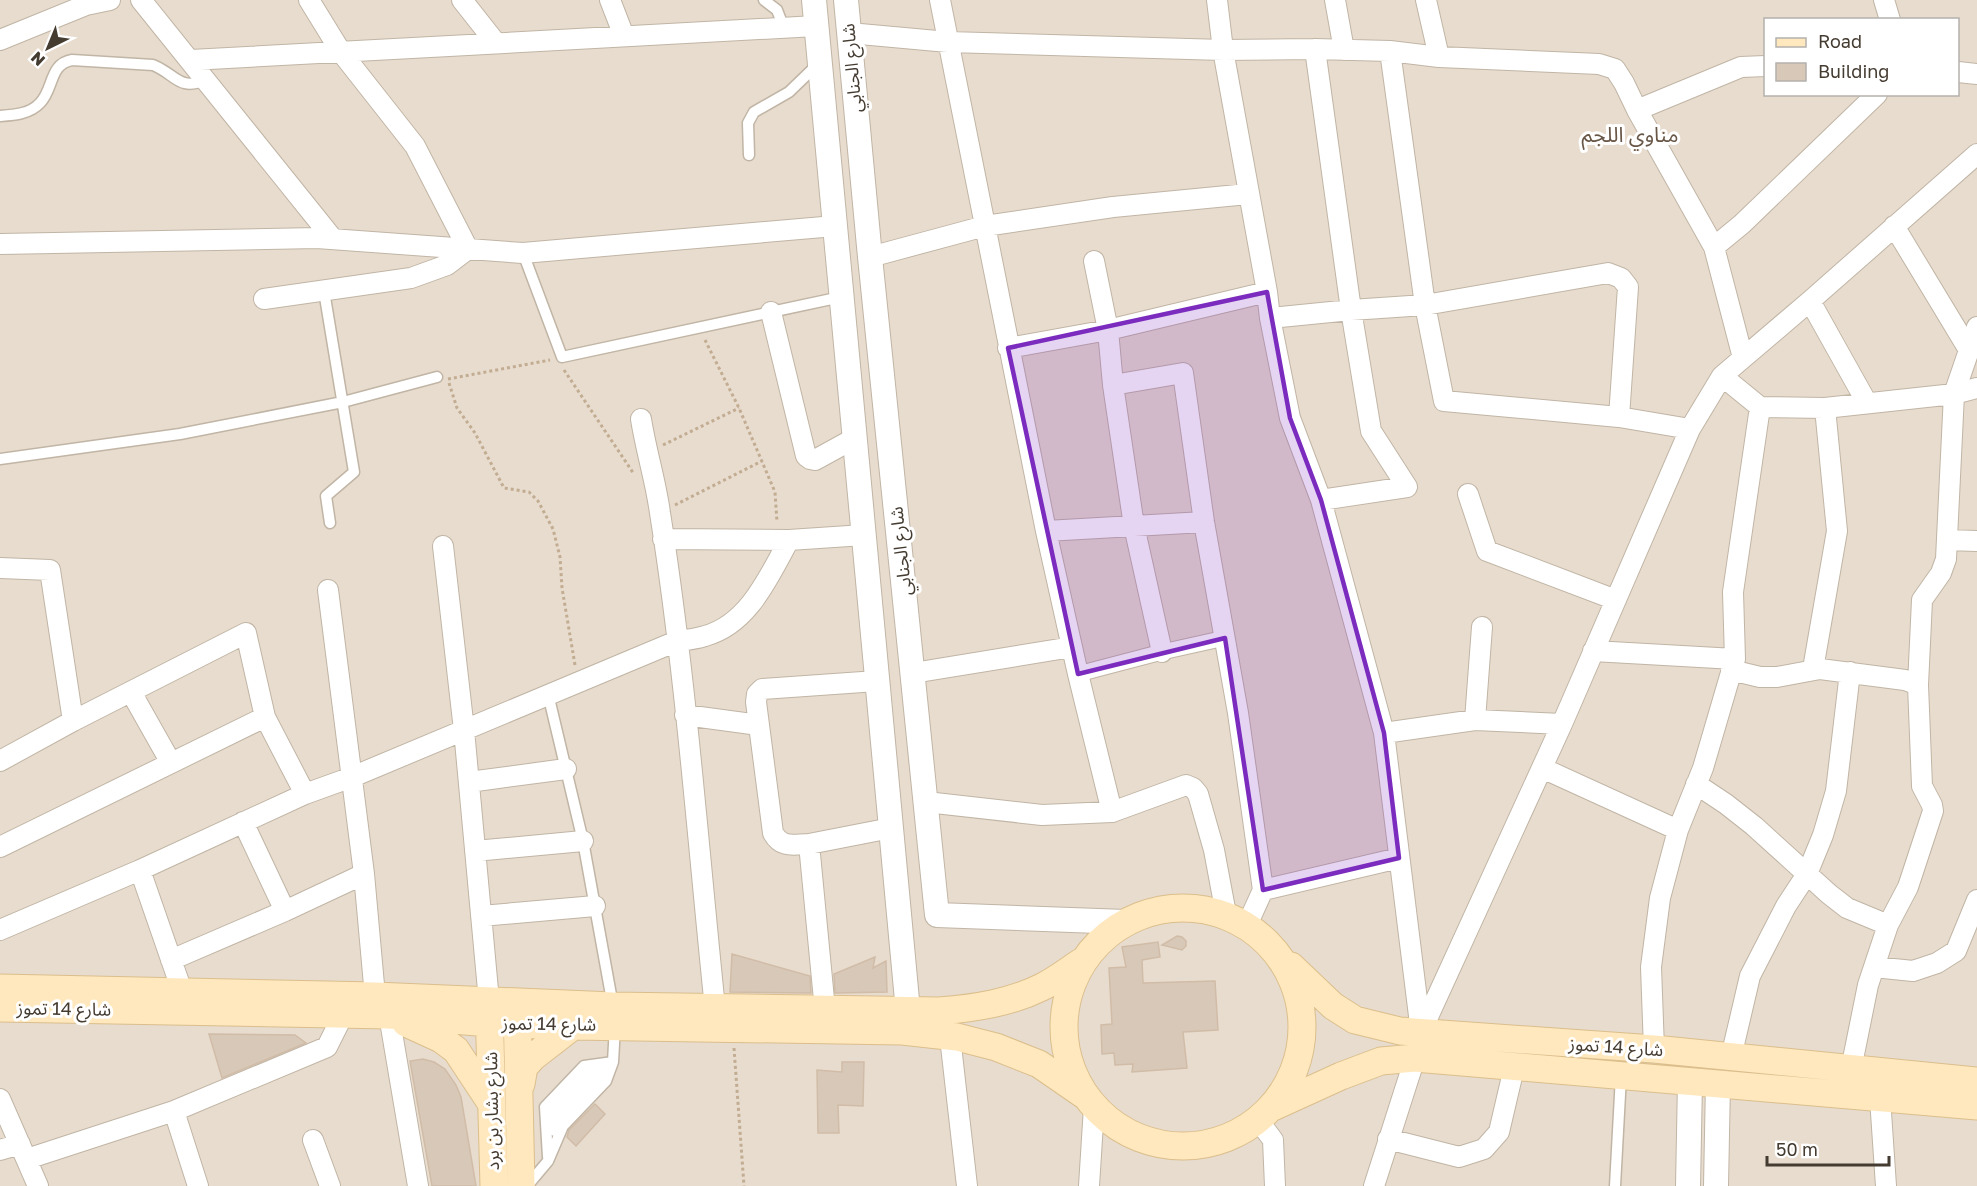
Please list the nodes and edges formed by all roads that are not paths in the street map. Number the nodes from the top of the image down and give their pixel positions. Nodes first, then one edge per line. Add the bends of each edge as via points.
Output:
1 (110, 0) edge
2 (141, 0) edge
3 (309, 0) edge
4 (462, 0) edge
5 (610, 0) edge
6 (764, 0) edge
7 (814, 0) edge
8 (846, 0) edge
9 (940, 0) edge
10 (1217, 0) edge
11 (1335, 0) edge
12 (1884, 0) edge
13 (1430, 1) edge
14 (86, 3) edge
15 (1889, 18) edge
16 (816, 26) junction
17 (784, 28) junction
18 (849, 33) junction
19 (624, 36) junction
20 (0, 40) edge
21 (948, 42) junction
22 (496, 44) junction
23 (1315, 49) junction
24 (1223, 50) junction
25 (1344, 50) junction
26 (1390, 51) junction
27 (341, 52) junction
28 (1439, 57) junction
29 (191, 60) junction
30 (819, 63) junction
31 (1764, 66) edge
32 (1959, 72) edge
33 (1977, 74) edge
34 (206, 80) junction
35 (1875, 96) edge
36 (1637, 110) junction
37 (0, 116) edge
38 (1977, 154) edge
39 (749, 156) dead end
40 (1248, 194) junction
41 (835, 226) junction
42 (985, 226) junction
43 (1894, 226) junction
44 (333, 239) junction
45 (0, 244) edge
46 (1714, 247) junction
47 (468, 249) junction
48 (523, 253) junction
49 (870, 257) junction
50 (1094, 261) dead end
51 (324, 291) junction
52 (1267, 292) junction
53 (841, 297) junction
54 (264, 299) dead end
55 (1810, 301) junction
56 (1425, 305) junction
57 (1351, 309) junction
58 (771, 312) junction
59 (1270, 318) junction
60 (1977, 327) edge
61 (1108, 330) junction
62 (1008, 348) junction
63 (1969, 350) junction
64 (1743, 358) junction
65 (1722, 376) junction
66 (437, 377) dead end
67 (1113, 385) junction
68 (1977, 388) edge
69 (1954, 394) junction
70 (343, 402) junction
71 (1867, 403) junction
72 (1760, 407) junction
73 (1825, 408) junction
74 (1619, 417) junction
75 (641, 419) dead end
76 (1690, 429) junction
77 (855, 438) junction
78 (0, 459) edge
79 (1468, 495) dead end
80 (1321, 500) junction
81 (1204, 522) junction
82 (330, 523) dead end
83 (1134, 526) junction
84 (1046, 531) junction
85 (864, 535) junction
86 (663, 539) junction
87 (784, 540) junction
88 (1947, 540) junction
89 (1977, 541) edge
90 (443, 546) dead end
91 (0, 568) edge
92 (328, 590) dead end
93 (1616, 600) junction
94 (1482, 627) dead end
95 (1225, 638) junction
96 (677, 641) junction
97 (1072, 647) junction
98 (1593, 651) junction
99 (1162, 652) junction
100 (1733, 664) junction
101 (1813, 669) junction
102 (1851, 672) junction
103 (913, 673) junction
104 (1078, 674) junction
105 (877, 681) junction
106 (1918, 685) junction
107 (131, 692) junction
108 (548, 694) junction
109 (685, 715) junction
110 (265, 717) junction
111 (1475, 720) junction
112 (73, 721) junction
113 (1562, 724) junction
114 (759, 725) junction
115 (464, 730) junction
116 (1384, 733) junction
117 (0, 761) edge
118 (171, 763) junction
119 (1542, 768) junction
120 (566, 769) junction
121 (352, 777) junction
122 (469, 782) junction
123 (1696, 784) junction
124 (305, 794) junction
125 (926, 802) junction
126 (1112, 812) junction
127 (243, 822) junction
128 (891, 828) junction
129 (1678, 830) junction
130 (583, 841) junction
131 (809, 844) junction
132 (0, 847) edge
133 (475, 851) junction
134 (1399, 858) junction
135 (140, 870) junction
136 (363, 874) junction
137 (1807, 874) junction
138 (1263, 891) junction
139 (1977, 900) edge
140 (595, 906) junction
141 (285, 911) junction
142 (481, 916) junction
143 (1236, 919) junction
144 (1126, 922) junction
145 (1888, 925) junction
146 (0, 930) edge
147 (1280, 956) junction
148 (171, 960) junction
149 (1082, 962) junction
150 (1874, 967) junction
151 (0, 988) edge
152 (182, 991) junction
153 (382, 1005) junction
154 (0, 1008) edge
155 (715, 1008) junction
156 (825, 1010) junction
157 (908, 1011) junction
158 (490, 1012) junction
159 (517, 1013) junction
160 (343, 1015) junction
161 (614, 1016) junction
162 (573, 1026) junction
163 (1421, 1032) junction
164 (950, 1037) junction
165 (1654, 1049) junction
166 (1731, 1057) junction
167 (1415, 1058) junction
168 (613, 1062) junction
169 (1514, 1068) junction
170 (1851, 1069) junction
171 (1621, 1076) junction
172 (1690, 1081) junction
173 (1977, 1081) edge
174 (1718, 1083) junction
175 (519, 1094) junction
176 (1880, 1098) junction
177 (0, 1099) edge
178 (1089, 1101) junction
179 (492, 1105) junction
180 (1977, 1106) edge
181 (174, 1111) junction
182 (1265, 1114) junction
183 (1388, 1139) junction
184 (313, 1140) dead end
185 (0, 1150) edge
186 (24, 1151) junction
187 (548, 1161) junction
188 (38, 1186) edge
189 (198, 1186) edge
190 (330, 1186) edge
191 (418, 1186) edge
192 (494, 1186) edge
193 (521, 1186) edge
194 (527, 1186) edge
195 (967, 1186) edge
196 (1089, 1186) edge
197 (1275, 1186) edge
198 (1374, 1186) edge
199 (1614, 1186) edge
200 (1688, 1186) edge
201 (1716, 1186) edge
202 (1886, 1186) edge

1 - 14 street
2 - 29 street
3 - 27 street
4 - 22 street
5 - 19 street
6 - 17 lane via 777,10
7 - 16 street, شارع الجنابي
8 - 18 street, شارع الجنابي
9 - 21 street
10 - 24 street
11 - 25 street
12 - 15 street
13 - 28 street
14 - 20 street
16 - 17 street
16 - 30 street, شارع الجنابي
17 - 19 street
18 - 21 street
18 - 49 street, شارع الجنابي
19 - 22 street
21 - 24 street
21 - 42 street
22 - 27 street
23 - 24 street
23 - 25 street
23 - 57 street
24 - 40 street
25 - 26 street
26 - 28 street
26 - 56 street
27 - 29 street
27 - 47 street via 415,146
28 - 36 street via 1599,64 1615,69
29 - 34 street
30 - 39 lane via 789,92 754,112 748,123
30 - 41 street, شارع الجنابي
31 - 36 street via 1741,67
32 - 33 street
34 - 37 lane via 185,85 153,65 64,61 42,102 16,115
34 - 44 street
35 - 46 street
36 - 46 street
38 - 43 street
40 - 42 street via 1113,207
40 - 52 street
41 - 48 street
41 - 53 street, شارع الجنابي
42 - 49 street
42 - 62 street
43 - 55 street
43 - 63 street
44 - 45 street
44 - 47 street
46 - 64 street
47 - 48 street
47 - 51 street via 447,265 411,278
48 - 58 lane via 561,357
49 - 103 street, شارع الجنابي
50 - 61 street
51 - 54 street
51 - 70 lane
52 - 59 street
52 - 61 street
53 - 58 lane
53 - 77 street, شارع الجنابي
55 - 64 street
55 - 71 street
56 - 57 street
56 - 74 street via 1444,401
56 - 74 street via 1608,273 1621,278 1628,287
57 - 59 street
57 - 80 street via 1371,431 1407,487
58 - 77 street via 806,456 820,458
59 - 80 street via 1290,418
60 - 63 street
61 - 62 street
61 - 67 street
62 - 84 street
63 - 69 street
64 - 65 street
65 - 72 street
65 - 76 street
66 - 70 lane
67 - 81 street via 1183,373
67 - 83 street
68 - 69 street
69 - 71 street
69 - 88 street
70 - 78 lane via 180,434
70 - 82 lane via 354,472 326,496
71 - 73 street
72 - 73 street
72 - 100 street via 1733,592
73 - 101 street via 1837,531
74 - 76 street
75 - 86 street
76 - 93 street
77 - 85 street, شارع الجنابي
79 - 93 street via 1487,551
80 - 116 street
81 - 83 street
81 - 95 street
83 - 84 street
83 - 99 street
84 - 97 street
85 - 87 street
85 - 105 street, شارع الجنابي
86 - 87 street
86 - 96 street
87 - 96 street via 752,603 707,636
88 - 89 street
88 - 106 street via 1941,573 1922,600
90 - 115 street
91 - 112 street via 50,570
92 - 121 street
93 - 98 street
94 - 111 street
95 - 99 street
95 - 138 street
96 - 108 street
96 - 109 street
97 - 103 street
97 - 104 street
98 - 100 street
98 - 113 street
99 - 104 street
100 - 101 street via 1760,677
100 - 123 street
101 - 102 street
102 - 106 street
102 - 137 street via 1836,791
103 - 125 street, شارع الجنابي
104 - 126 street
105 - 114 street via 762,689 756,702
105 - 128 street, شارع الجنابي
106 - 145 street via 1922,786 1933,811 1908,886
107 - 110 street via 246,633
107 - 112 street
107 - 118 street
108 - 115 street
108 - 120 lane
109 - 114 street
109 - 155 street
110 - 118 street
110 - 124 street
111 - 113 street
111 - 116 street
112 - 117 street
113 - 119 street
114 - 131 street via 773,833 778,842
115 - 121 street
115 - 122 street
116 - 134 street
118 - 132 street
119 - 129 street
119 - 163 street
120 - 122 street
120 - 130 lane
121 - 124 street
121 - 136 street
122 - 133 street
123 - 129 street
123 - 137 street via 1726,804
124 - 127 street
125 - 126 street via 1042,816
125 - 144 street, شارع الجنابي via 938,915
126 - 143 street via 1186,785 1193,788
127 - 135 street
127 - 141 street
128 - 131 street
128 - 157 street, شارع الجنابي
129 - 165 street via 1660,898 1651,967
130 - 133 street
130 - 140 lane
131 - 156 street
133 - 142 street
134 - 138 street
134 - 163 street
135 - 146 street
135 - 148 street
136 - 141 street
136 - 153 street
137 - 145 street via 1847,908
137 - 166 street via 1785,906 1750,976
138 - 143 street
139 - 150 street via 1956,951 1913,971
140 - 142 street
140 - 161 lane
141 - 148 street
142 - 158 street
143 - 144 main road via 1185,906 1145,912
143 - 147 main road, شارع 14 تموز
144 - 149 main road via 1109,932
145 - 150 street
147 - 163 main road, شارع 14 تموز via 1333,1006 1354,1020 1380,1028
147 - 182 main road via 1296,988 1303,1024 1299,1059 1288,1085
148 - 152 street
149 - 157 main road, شارع 14 تموز via 1043,987 1006,1001 975,1008
149 - 178 main road via 1069,987 1064,1043 1071,1070
150 - 170 street
151 - 152 main road, شارع 14 تموز
152 - 153 main road, شارع 14 تموز
153 - 158 main road, شارع 14 تموز
153 - 160 main road, شارع 14 تموز
153 - 179 main road via 456,1050
153 - 191 street
154 - 160 main road, شارع 14 تموز
155 - 156 main road, شارع 14 تموز
155 - 161 main road, شارع 14 تموز
156 - 157 main road, شارع 14 تموز
158 - 159 main road, شارع 14 تموز
158 - 179 main road, شارع بشار بن برد
159 - 161 main road, شارع 14 تموز
159 - 162 main road, شارع 14 تموز
159 - 175 main road, شارع بشار بن برد
160 - 181 street via 327,1047
161 - 162 main road, شارع 14 تموز
161 - 164 main road, شارع 14 تموز via 733,1028 902,1031
161 - 168 lane
162 - 175 main road via 524,1067
163 - 165 main road, شارع 14 تموز
164 - 178 main road, شارع 14 تموز via 996,1047 1039,1064
164 - 195 street
165 - 166 main road, شارع 14 تموز
166 - 170 main road, شارع 14 تموز
167 - 169 main road, شارع 14 تموز
167 - 182 main road, شارع 14 تموز via 1381,1061
167 - 183 street
168 - 187 lane via 606,1081 563,1126
168 - 187 lane via 591,1071 552,1113
169 - 171 main road, شارع 14 تموز
169 - 183 street via 1499,1132 1484,1149 1458,1156
170 - 173 main road, شارع 14 تموز
171 - 172 main road, شارع 14 تموز
171 - 199 lane
172 - 174 main road, شارع 14 تموز
172 - 200 street
174 - 176 main road, شارع 14 تموز
174 - 201 street
175 - 193 main road, شارع بشار بن برد
176 - 180 main road, شارع 14 تموز
176 - 202 street
177 - 186 street
178 - 182 main road, شارع 14 تموز via 1117,1126 1144,1140 1174,1146 1204,1145 1232,1136
178 - 196 street
179 - 192 main road, شارع بشار بن برد
181 - 186 street
181 - 189 street
182 - 197 street via 1273,1140
183 - 198 street
184 - 190 street
185 - 186 street
186 - 188 street
187 - 194 lane

